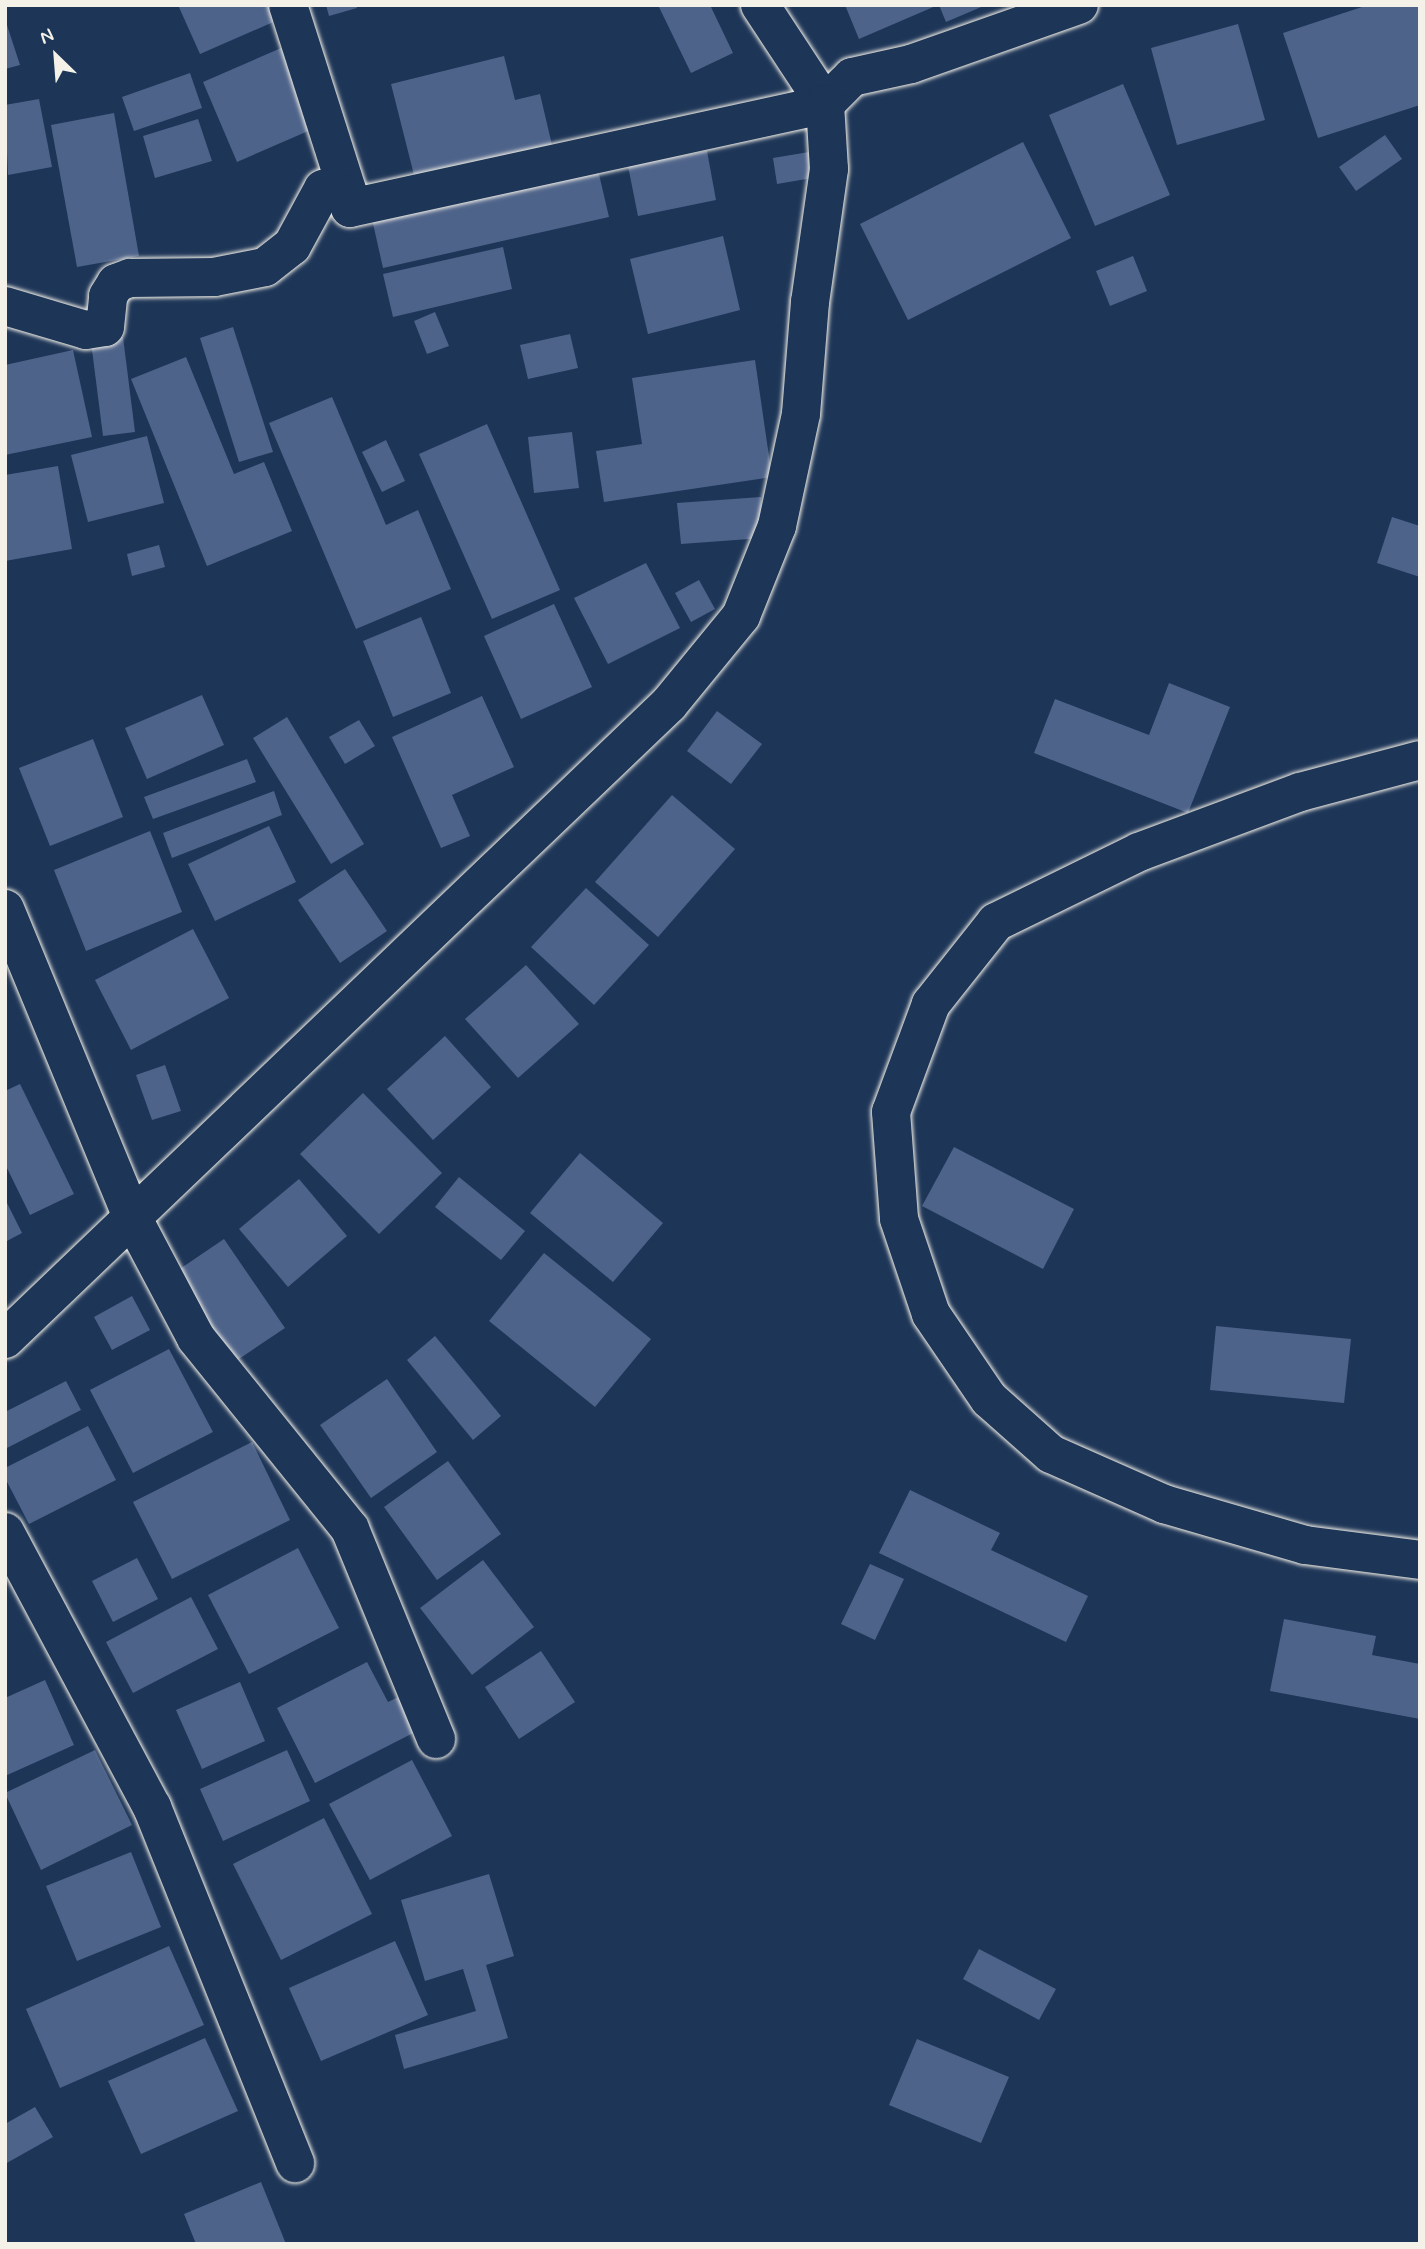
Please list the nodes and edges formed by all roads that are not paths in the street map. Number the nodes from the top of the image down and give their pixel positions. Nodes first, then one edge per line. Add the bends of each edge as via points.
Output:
1 (288, 5) edge
2 (760, 5) edge
3 (1079, 5) edge
4 (825, 104) junction
5 (348, 193) junction
6 (5, 306) edge
7 (1420, 760) edge
8 (5, 909) edge
9 (132, 1217) junction
10 (5, 1339) edge
11 (5, 1532) edge
12 (1420, 1560) edge
13 (436, 1739) dead end
14 (295, 2163) dead end

1 - 5 street
2 - 4 street
3 - 4 street via 911,64 852,77
4 - 5 street via 350,208
4 - 9 street via 829,169 810,302 801,414 778,526 741,616 669,705
5 - 6 street via 323,189 292,246 265,267 214,277 130,278 116,283 108,296 105,327 86,330
7 - 12 street via 1300,792 1139,852 996,922 931,1004 891,1112 899,1219 931,1314 989,1399 1051,1454 1164,1504 1305,1545
8 - 9 street
9 - 10 street
9 - 13 street via 196,1338 350,1530
11 - 14 street via 152,1807

